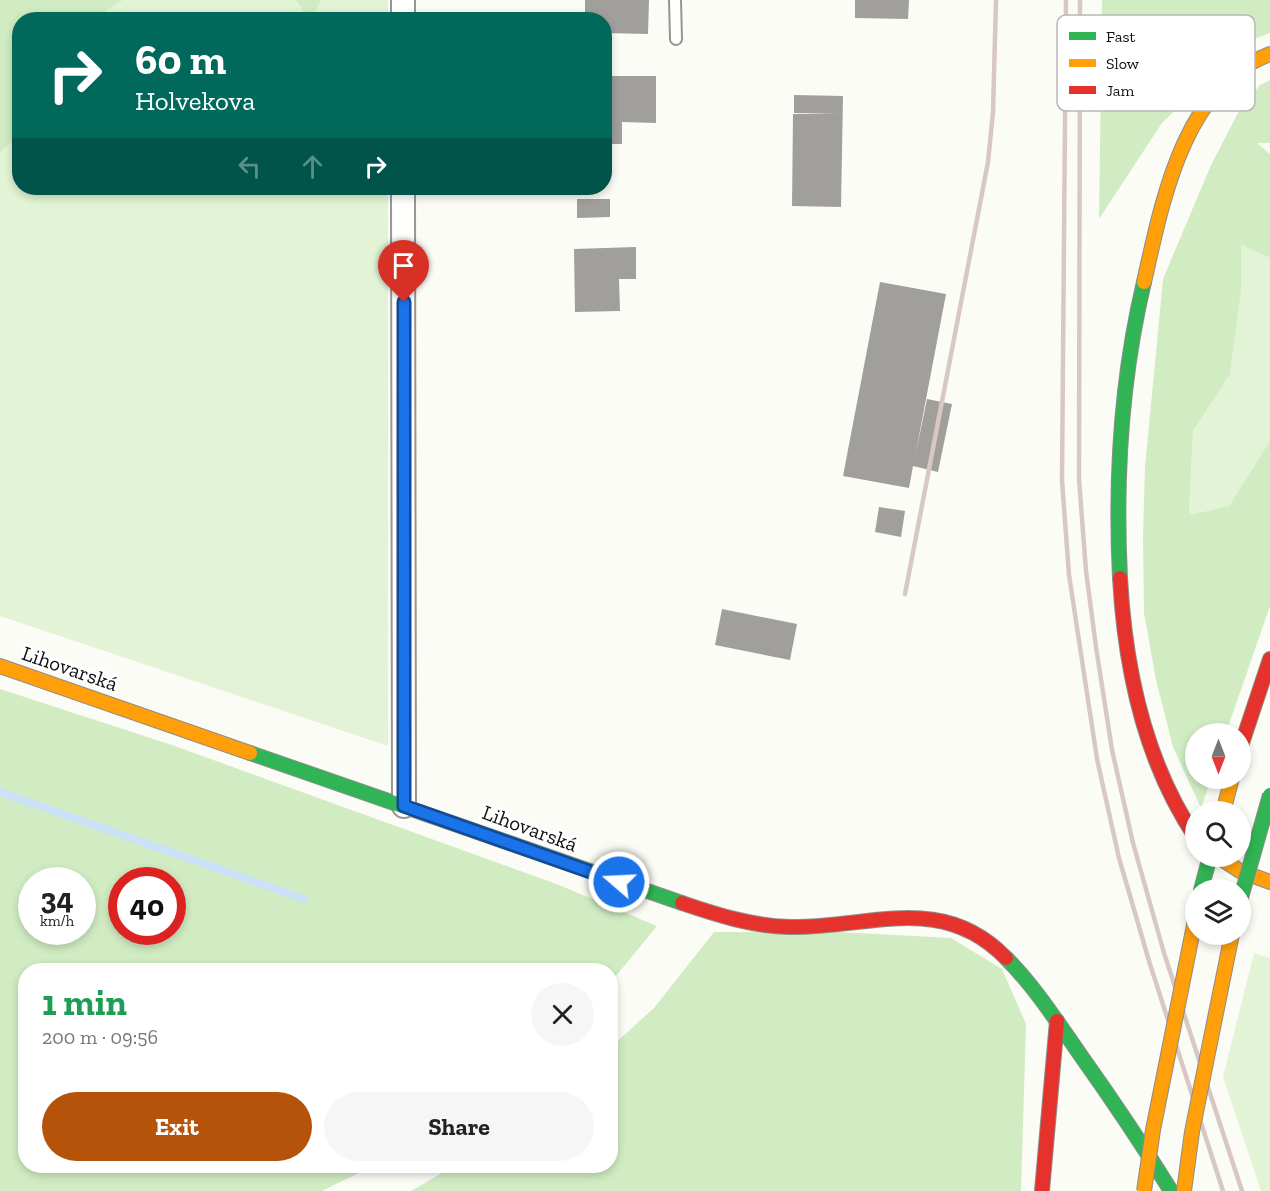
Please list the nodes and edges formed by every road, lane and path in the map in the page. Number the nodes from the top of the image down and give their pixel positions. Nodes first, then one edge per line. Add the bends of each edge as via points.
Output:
1 (675, 0) edge
2 (676, 39) dead end
3 (1270, 54) edge
4 (1255, 61) edge
5 (1205, 111) edge
6 (403, 195) edge
7 (1270, 659) edge
8 (0, 666) edge
9 (1248, 723) edge
10 (1270, 795) edge
11 (404, 806) junction
12 (1185, 823) edge
13 (1234, 867) edge
14 (1246, 879) edge
15 (1270, 882) edge
16 (1190, 945) edge
17 (1230, 945) edge
18 (1058, 1021) junction
19 (1042, 1191) edge
20 (1144, 1191) edge
21 (1171, 1191) edge
22 (1184, 1191) edge

1 - 2 lane
3 - 4 main road
5 - 12 main road via 1194,126 1164,196 1144,276 1124,416 1119,504 1121,591 1130,661 1161,778
6 - 11 street
7 - 9 main road
8 - 11 main road, Lihovarská
10 - 14 main road, bridge
11 - 18 main road, Lihovarská via 641,890 750,922 806,927 921,917 955,924 1001,952
13 - 15 main road
16 - 20 main road, bridge
17 - 22 main road, bridge
18 - 19 main road
18 - 21 main road, Lihovarská

